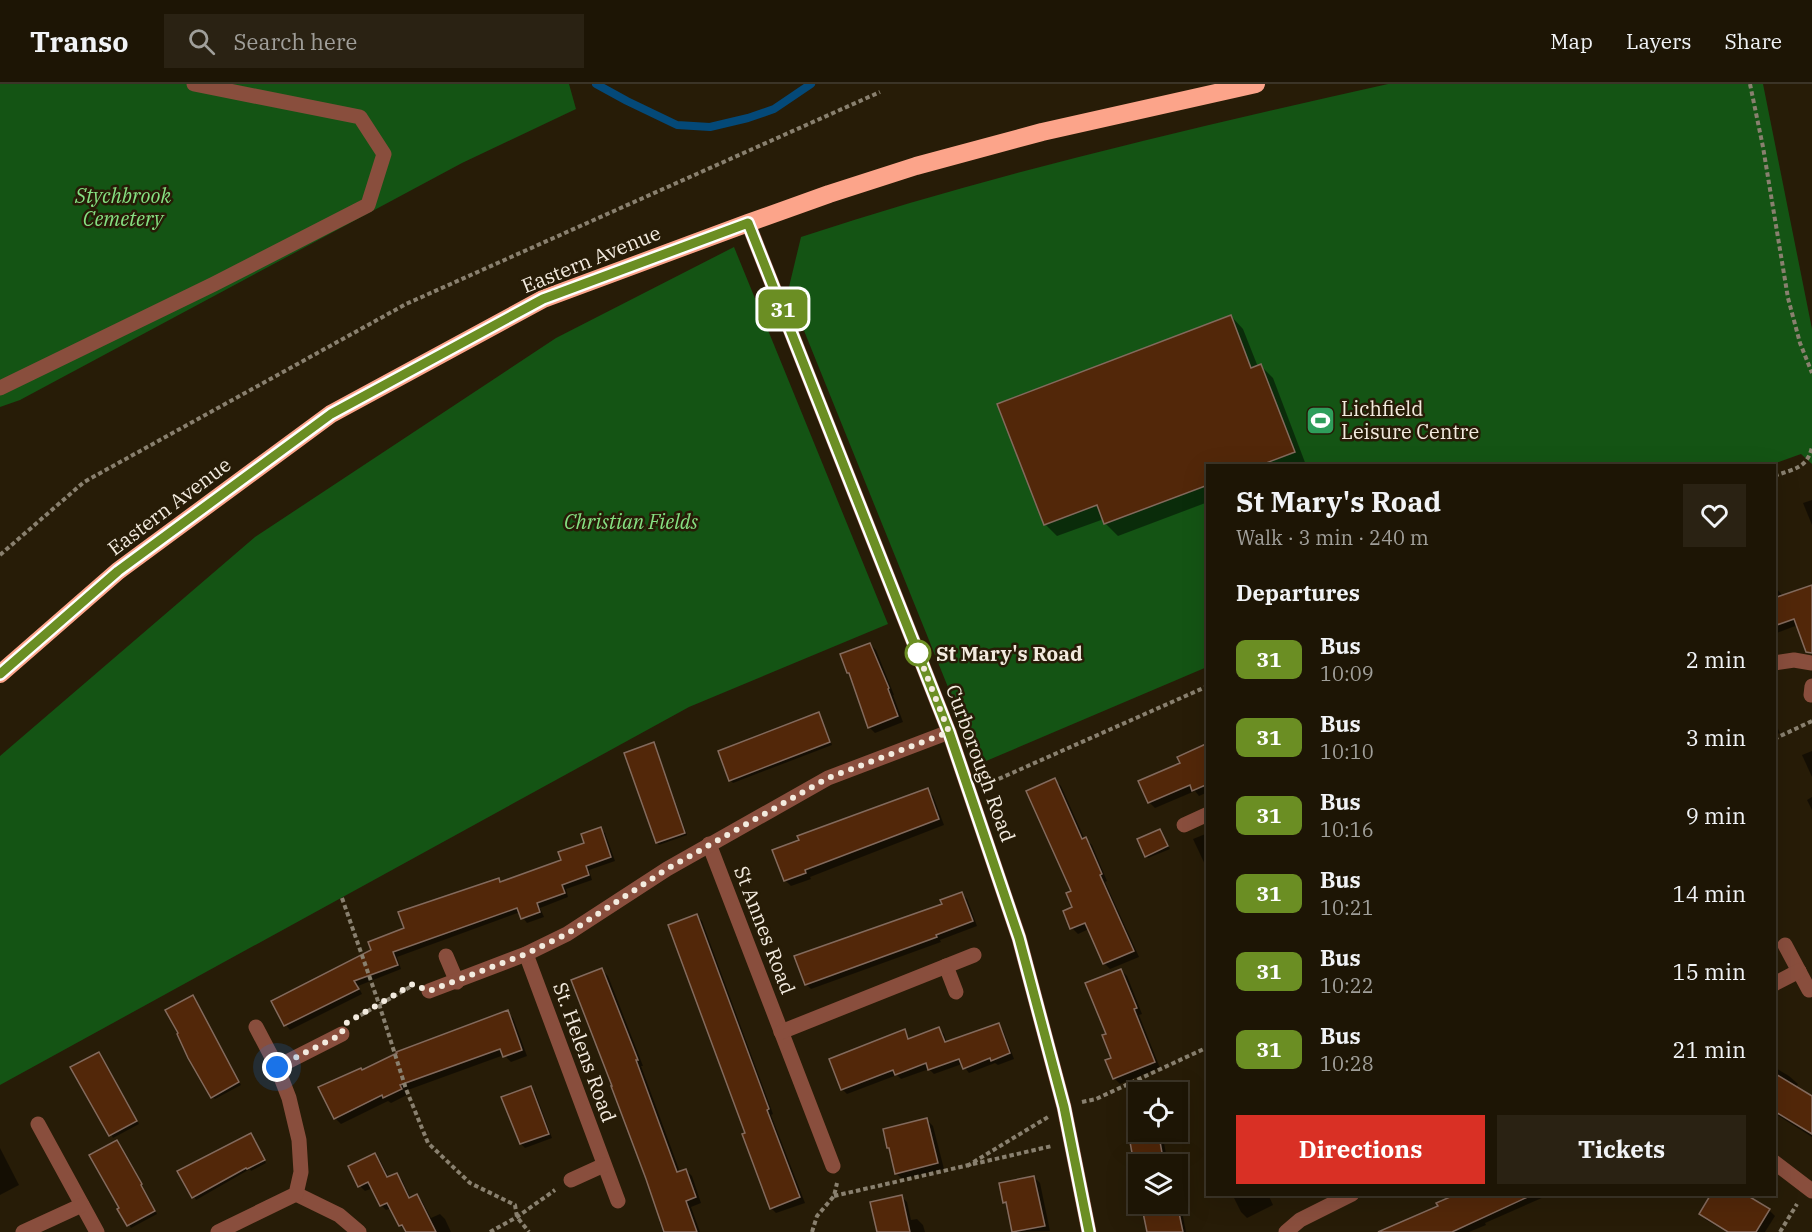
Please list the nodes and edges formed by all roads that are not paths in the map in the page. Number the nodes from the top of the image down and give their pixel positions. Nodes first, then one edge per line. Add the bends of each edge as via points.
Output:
1 (194, 84) edge
2 (1256, 84) edge
3 (748, 223) junction
4 (0, 388) edge
5 (1776, 663) edge
6 (1812, 663) edge
7 (0, 674) edge
8 (949, 732) junction
9 (1206, 815) edge
10 (1184, 825) dead end
11 (709, 844) junction
12 (1785, 945) dead end
13 (526, 954) junction
14 (974, 955) dead end
15 (446, 956) dead end
16 (946, 966) junction
17 (1799, 971) junction
18 (457, 982) junction
19 (1776, 983) edge
20 (1809, 990) dead end
21 (429, 991) road end
22 (956, 992) dead end
23 (256, 1027) dead end
24 (781, 1032) junction
25 (342, 1034) road end
26 (277, 1067) junction
27 (38, 1124) dead end
28 (842, 1145) dead end
29 (827, 1150) junction
30 (1776, 1164) edge
31 (604, 1165) junction
32 (833, 1166) dead end
33 (571, 1180) road end
34 (1809, 1189) edge
35 (296, 1194) junction
36 (1348, 1196) edge
37 (618, 1201) dead end
38 (82, 1205) junction
39 (23, 1232) edge
40 (97, 1232) edge
41 (218, 1232) edge
42 (359, 1232) edge
43 (1089, 1232) edge
44 (1286, 1232) edge

1 - 4 street via 360,117 384,154 368,205
2 - 3 highway, Eastern Avenue via 1031,135 916,166
3 - 7 highway, Eastern Avenue via 543,299 331,414 118,571
3 - 8 street, Curborough Road
5 - 6 street
8 - 11 street via 828,778
8 - 43 street, Curborough Road via 1019,938 1064,1107
9 - 10 street
11 - 13 street via 567,934
11 - 24 street, St Annes Road
12 - 17 street
13 - 18 street
13 - 31 street, St. Helens Road
14 - 16 street
15 - 18 street
16 - 22 street
16 - 24 street
17 - 19 street
17 - 20 street
18 - 21 street
23 - 26 street
24 - 29 street, St Annes Road
25 - 26 street
26 - 35 street via 299,1140 302,1172
27 - 38 street
28 - 29 street
29 - 32 street, St Annes Road
30 - 34 street
31 - 33 street
31 - 37 street, St. Helens Road
35 - 41 street
35 - 42 street via 339,1215
36 - 44 street via 1300,1220
38 - 39 street
38 - 40 street

